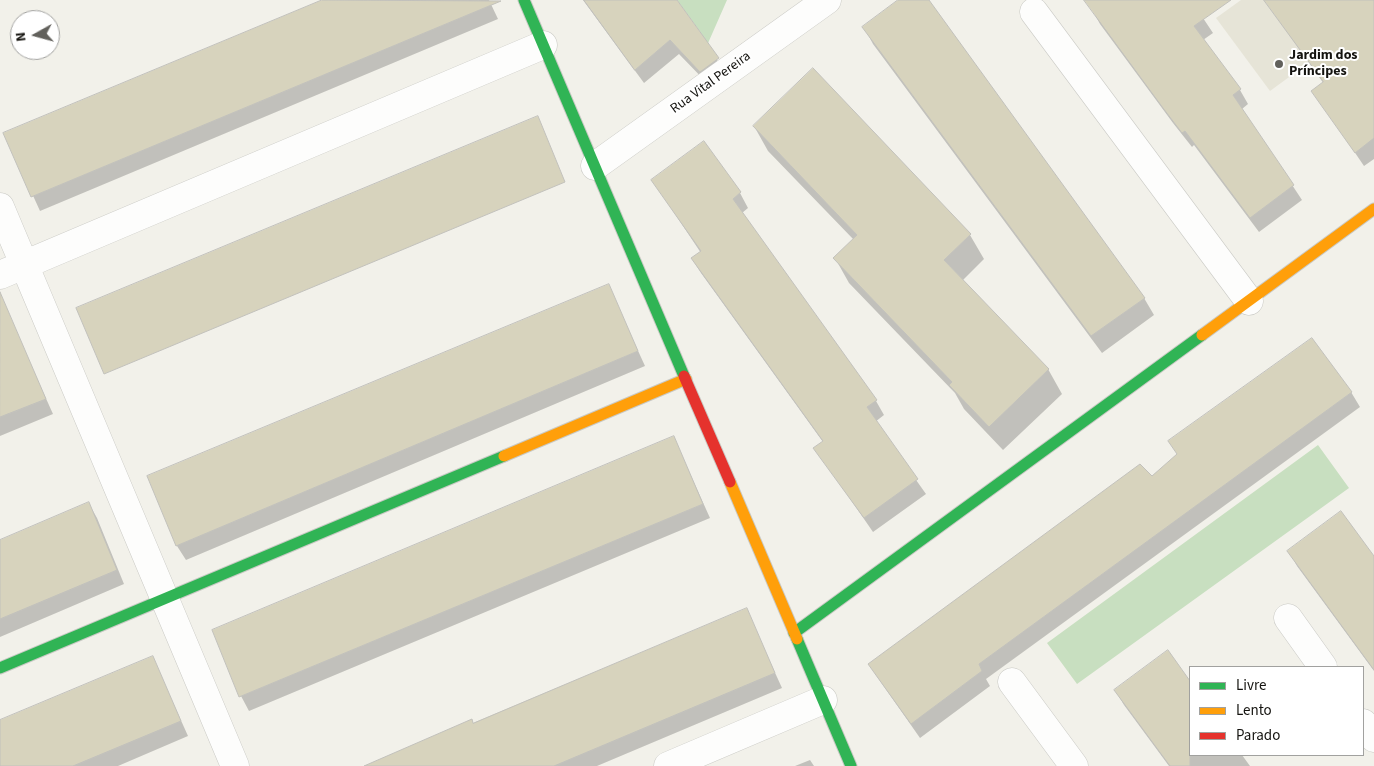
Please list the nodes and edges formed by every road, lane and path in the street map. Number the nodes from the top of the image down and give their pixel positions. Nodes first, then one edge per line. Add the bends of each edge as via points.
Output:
1 (524, 0) edge
2 (827, 0) edge
3 (1034, 12) dead end
4 (543, 45) junction
5 (595, 166) junction
6 (0, 207) edge
7 (1374, 209) edge
8 (12, 270) edge
9 (1249, 301) junction
10 (686, 379) junction
11 (164, 599) junction
12 (1288, 618) dead end
13 (794, 633) junction
14 (1322, 666) edge
15 (0, 668) edge
16 (1012, 682) dead end
17 (823, 700) junction
18 (1364, 724) edge
19 (1374, 738) edge
20 (235, 766) edge
21 (668, 766) edge
22 (851, 766) edge
23 (1074, 766) edge

1 - 4 street
2 - 5 street, Rua Vital Pereira
3 - 9 street
4 - 5 street
4 - 8 street
5 - 10 street
6 - 8 street
7 - 9 street
8 - 11 street
9 - 13 street
10 - 11 street
10 - 13 street
11 - 15 street
11 - 20 street
12 - 14 street
13 - 17 street
16 - 23 street
17 - 21 street
17 - 22 street
18 - 19 street

